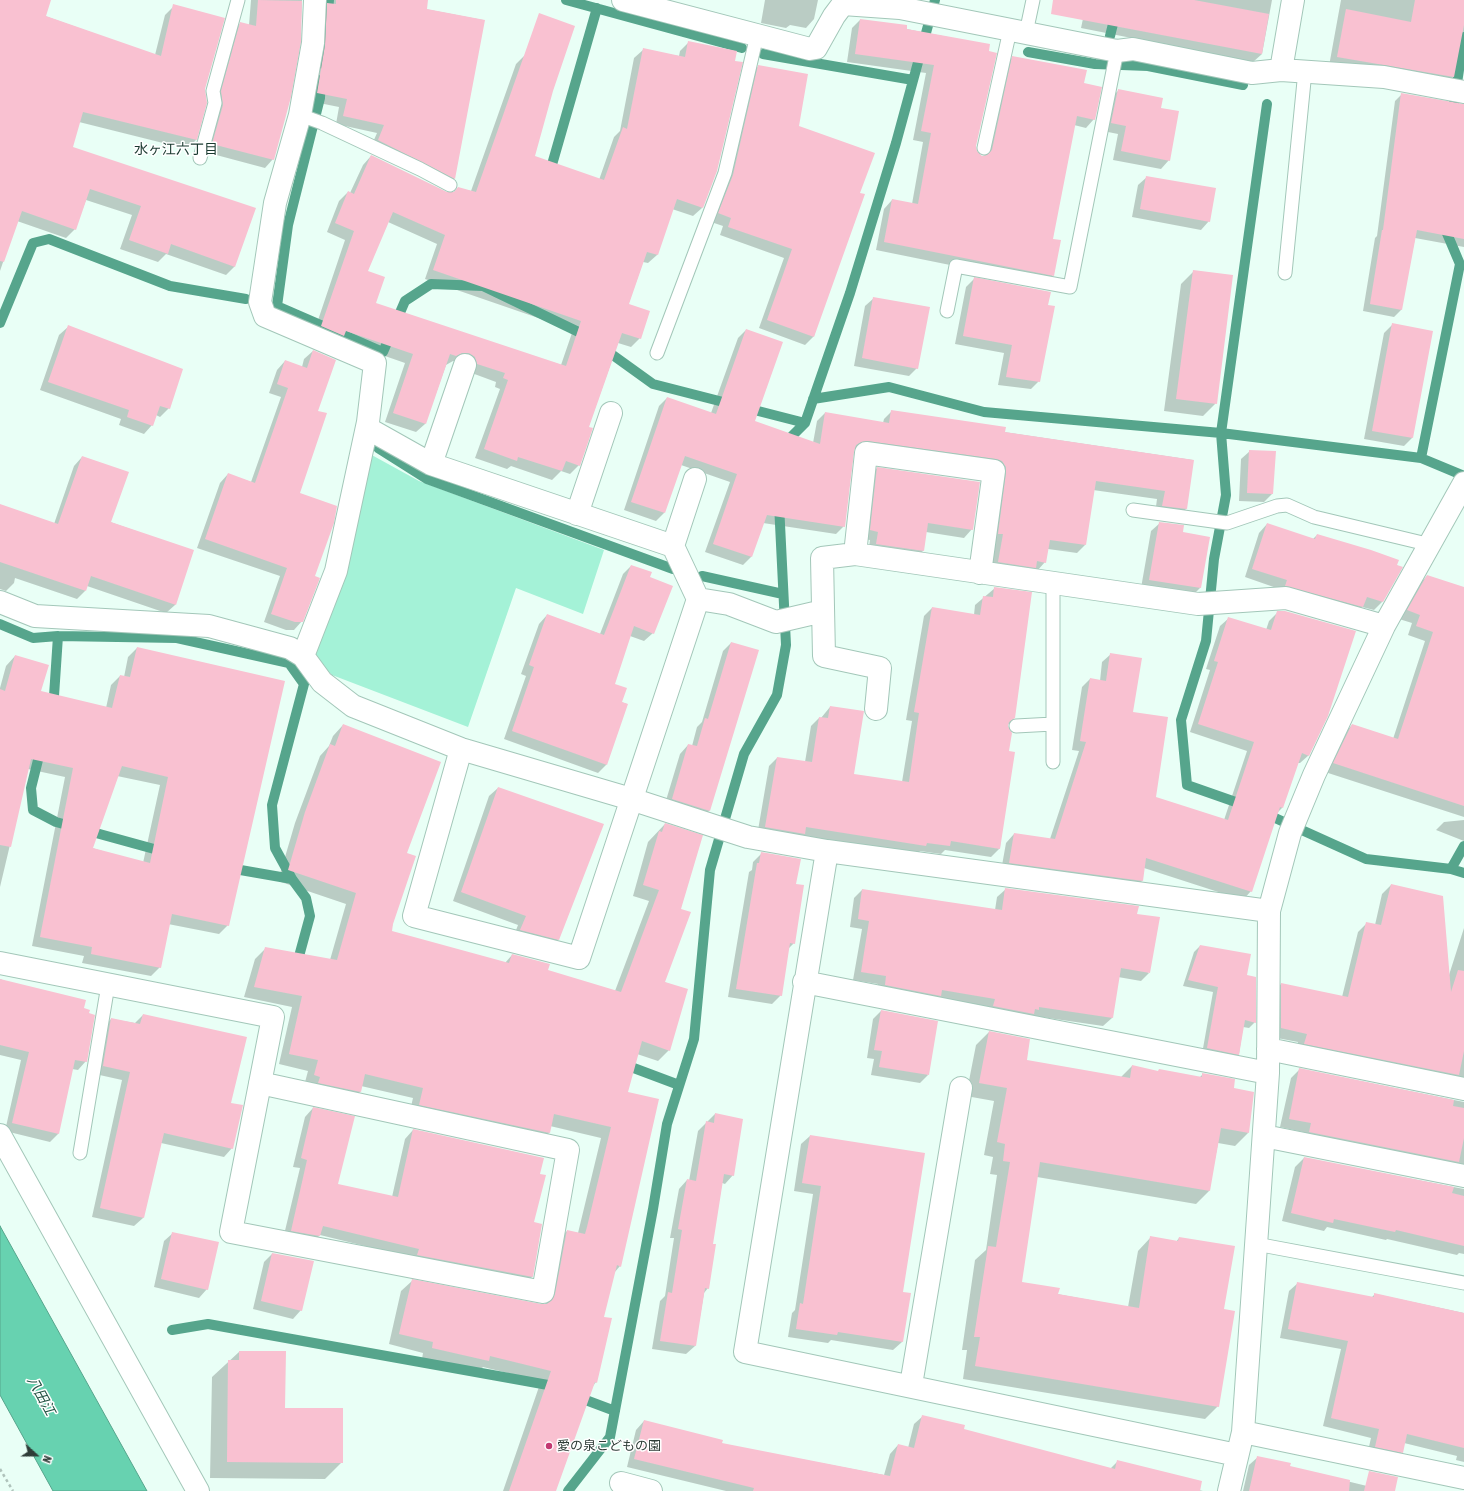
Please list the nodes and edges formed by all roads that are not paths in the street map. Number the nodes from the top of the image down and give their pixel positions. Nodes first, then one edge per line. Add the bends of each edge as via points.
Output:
1 (238, 0) edge
2 (316, 0) edge
3 (623, 0) edge
4 (1033, 0) edge
5 (1293, 0) edge
6 (835, 8) edge
7 (1018, 32) junction
8 (757, 35) junction
9 (1117, 51) junction
10 (1281, 70) junction
11 (1305, 71) junction
12 (1456, 90) edge
13 (300, 114) junction
14 (984, 148) dead end
15 (200, 158) dead end
16 (450, 185) dead end
17 (1285, 273) dead end
18 (947, 311) dead end
19 (657, 353) dead end
20 (465, 365) dead end
21 (611, 413) dead end
22 (367, 428) junction
23 (432, 464) junction
24 (695, 479) dead end
25 (1464, 483) edge
26 (1133, 510) dead end
27 (577, 514) junction
28 (1431, 544) junction
29 (673, 546) junction
30 (855, 554) junction
31 (980, 572) junction
32 (1053, 583) junction
33 (698, 599) junction
34 (0, 602) edge
35 (823, 610) junction
36 (1384, 626) junction
37 (296, 652) junction
38 (876, 709) dead end
39 (1053, 724) junction
40 (1016, 726) dead end
41 (461, 749) junction
42 (1053, 762) dead end
43 (631, 800) junction
44 (827, 851) junction
45 (1269, 911) junction
46 (0, 964) edge
47 (804, 982) junction
48 (108, 985) junction
49 (1268, 1049) junction
50 (1268, 1074) junction
51 (260, 1083) junction
52 (961, 1088) dead end
53 (1464, 1089) edge
54 (0, 1135) edge
55 (1264, 1136) junction
56 (80, 1153) dead end
57 (1464, 1176) edge
58 (1256, 1244) junction
59 (1464, 1283) edge
60 (911, 1385) junction
61 (1243, 1432) junction
62 (1237, 1455) junction
63 (1464, 1478) edge
64 (621, 1483) dead end
65 (198, 1491) edge
66 (651, 1491) edge
67 (1229, 1491) edge

1 - 15 lane via 213,91 215,103
2 - 13 street via 313,43
3 - 8 street
4 - 7 lane
5 - 10 street
6 - 7 street via 842,4 900,8
6 - 8 street via 816,48 810,49
7 - 9 street
7 - 14 lane
8 - 19 lane via 725,173
9 - 10 street via 1133,49 1252,73
9 - 18 lane via 1070,287 956,266
10 - 11 street
11 - 12 street via 1384,77
11 - 17 lane
13 - 16 lane
13 - 22 street via 275,203 260,302 265,316 375,363
20 - 23 street
21 - 27 street
22 - 23 street
22 - 37 street via 336,570
23 - 27 street
24 - 29 street
25 - 28 street
26 - 28 lane via 1227,523 1287,505 1314,517
27 - 29 street
28 - 36 street
29 - 33 street
30 - 31 street
30 - 31 street via 866,453 994,471
30 - 35 street via 822,558
31 - 32 street
32 - 36 street via 1208,603 1286,598
32 - 39 lane
33 - 35 street via 729,604 785,620
33 - 43 street
34 - 37 street via 35,616 209,626
35 - 38 street via 824,656 880,668
36 - 45 street via 1314,775 1294,824
37 - 41 street via 322,682 354,706
39 - 40 lane
39 - 42 lane
41 - 43 street
41 - 43 street via 414,916 579,958
43 - 44 street via 748,837
44 - 45 street
44 - 47 street
45 - 49 street
46 - 48 street
47 - 50 street
47 - 60 street via 745,1352
48 - 51 street via 273,1017
48 - 56 lane
49 - 50 street
49 - 53 street
50 - 55 street
51 - 51 street via 231,1232 543,1292 568,1150
52 - 60 street
54 - 65 street
55 - 57 street
55 - 58 street
58 - 59 lane
58 - 61 street
60 - 62 street
61 - 62 street
61 - 63 street
62 - 67 street
64 - 66 street

